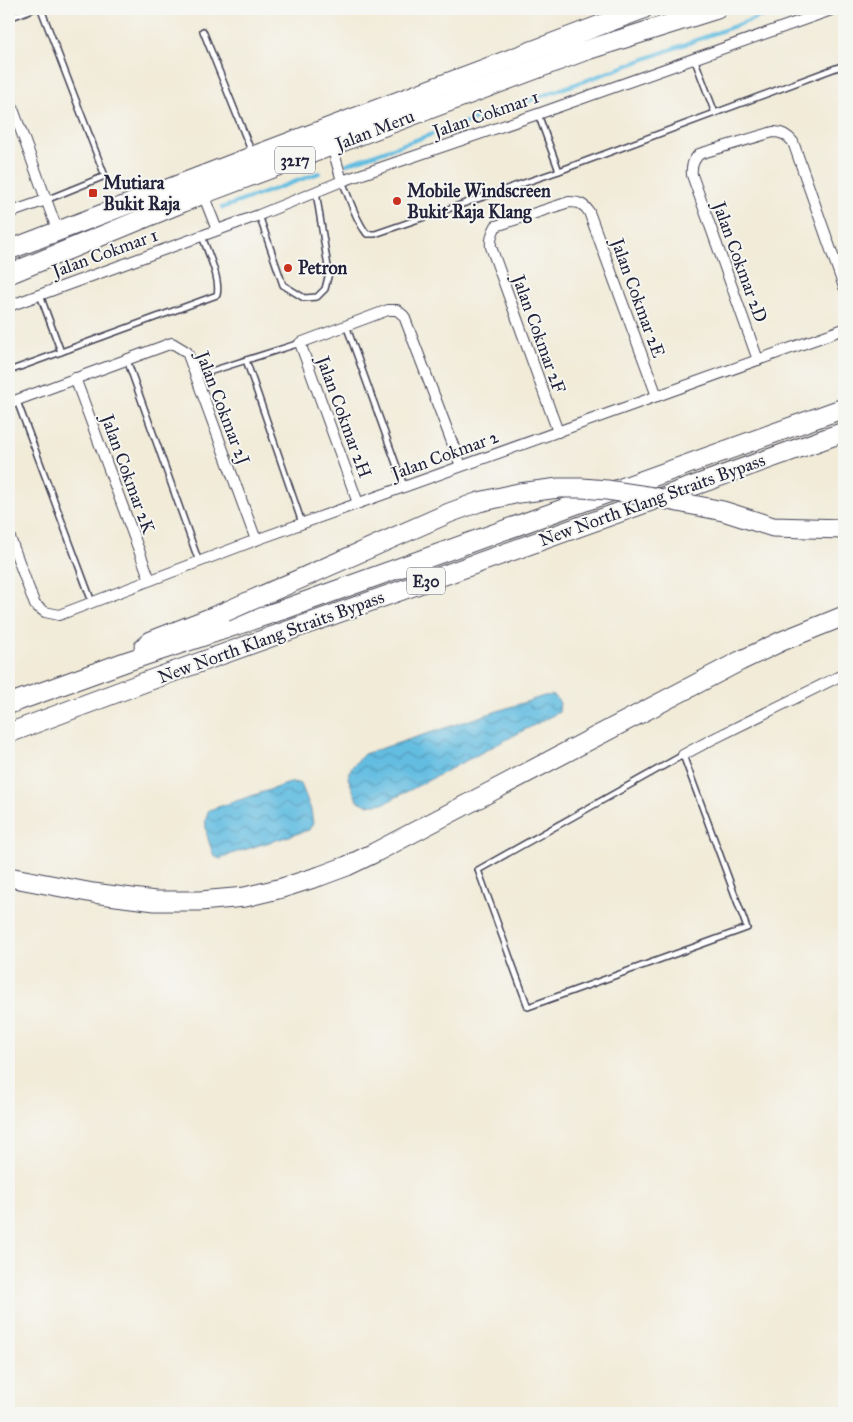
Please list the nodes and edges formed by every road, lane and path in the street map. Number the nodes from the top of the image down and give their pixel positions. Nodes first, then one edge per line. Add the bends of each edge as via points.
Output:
1 (33, 9) edge
2 (41, 9) edge
3 (622, 9) edge
4 (643, 9) edge
5 (685, 9) edge
6 (718, 9) edge
7 (834, 9) edge
8 (9, 18) edge
9 (203, 31) dead end
10 (559, 40) junction
11 (584, 52) junction
12 (694, 58) junction
13 (844, 64) edge
14 (9, 98) edge
15 (538, 114) junction
16 (715, 114) junction
17 (332, 146) junction
18 (253, 156) junction
19 (559, 171) junction
20 (342, 181) junction
21 (316, 192) junction
22 (203, 194) junction
23 (46, 200) junction
24 (9, 213) edge
25 (259, 215) junction
26 (217, 230) junction
27 (58, 232) junction
28 (202, 235) junction
29 (491, 247) joint
30 (9, 250) edge
31 (9, 274) edge
32 (844, 287) edge
33 (40, 295) junction
34 (9, 306) edge
35 (346, 325) junction
36 (844, 329) edge
37 (300, 343) junction
38 (61, 352) junction
39 (127, 360) junction
40 (246, 360) junction
41 (758, 360) junction
42 (9, 371) edge
43 (196, 376) junction
44 (75, 378) junction
45 (657, 396) junction
46 (13, 402) edge
47 (844, 408) edge
48 (558, 432) junction
49 (844, 432) edge
50 (461, 466) junction
51 (404, 487) junction
52 (358, 504) junction
53 (302, 523) junction
54 (844, 529) edge
55 (9, 535) edge
56 (256, 540) junction
57 (199, 562) junction
58 (150, 580) junction
59 (92, 602) junction
60 (844, 616) edge
61 (128, 661) junction
62 (844, 674) edge
63 (9, 704) edge
64 (9, 733) edge
65 (683, 755) junction
66 (14, 878) dead end

1 - 8 lane
2 - 23 lane via 104,176
3 - 10 highway
4 - 10 highway, Jalan Meru / 3217
5 - 11 highway
6 - 11 highway, Jalan Meru / 3217
7 - 12 street, Jalan Cokmar 1
9 - 18 lane
10 - 18 highway, Jalan Meru / 3217
11 - 17 highway, Jalan Meru / 3217
12 - 15 street, Jalan Cokmar 1
12 - 16 lane
13 - 16 lane
14 - 23 street
15 - 19 lane
15 - 20 street, Jalan Cokmar 1
16 - 19 lane
17 - 20 street
17 - 22 highway, Jalan Meru / 3217
18 - 27 highway, Jalan Meru / 3217
19 - 20 lane via 370,235 360,224
20 - 21 street, Jalan Cokmar 1
21 - 25 street, Jalan Cokmar 1
21 - 25 lane via 328,272 325,289 316,297 304,298 283,285
22 - 26 street
22 - 31 highway, Jalan Meru / 3217
23 - 24 street
23 - 27 street
25 - 26 street, Jalan Cokmar 1
26 - 28 street, Jalan Cokmar 1
27 - 30 highway, Jalan Meru / 3217
28 - 33 street, Jalan Cokmar 1
28 - 38 lane via 216,275 217,294
29 - 45 street, Jalan Cokmar 2E via 490,240 496,226 569,202 584,205 590,212
29 - 48 street, Jalan Cokmar 2F
32 - 41 street, Jalan Cokmar 2D via 793,142 787,136 773,132 699,154 694,161 692,175
33 - 34 street, Jalan Cokmar 1
33 - 38 lane
35 - 37 street
35 - 50 street via 388,310 397,310 404,316
35 - 51 lane
36 - 41 street, Jalan Cokmar 2
37 - 40 lane
37 - 52 street, Jalan Cokmar 2H
38 - 42 lane
39 - 43 street, Jalan Cokmar 2J via 172,343 187,352
39 - 44 street, Jalan Cokmar 2J
39 - 57 lane
40 - 43 lane
40 - 53 lane
41 - 45 street, Jalan Cokmar 2
43 - 56 street, Jalan Cokmar 2J
44 - 46 street, Jalan Cokmar 2J
44 - 58 street, Jalan Cokmar 2K
45 - 48 street, Jalan Cokmar 2
46 - 59 lane
47 - 61 highway, New North Klang Straits Bypass / E30 via 285,609
48 - 50 street, Jalan Cokmar 2
49 - 64 highway, New North Klang Straits Bypass / E30
50 - 51 street, Jalan Cokmar 2
51 - 52 street, Jalan Cokmar 2
52 - 53 street, Jalan Cokmar 2
53 - 56 street, Jalan Cokmar 2
54 - 61 highway, bridge via 773,526 723,511 607,490 559,488 519,493 449,513 225,612 151,640
55 - 59 street, Jalan Cokmar 2 via 35,605 45,612 59,615
56 - 57 street, Jalan Cokmar 2
57 - 58 street, Jalan Cokmar 2
58 - 59 street, Jalan Cokmar 2
60 - 66 highway via 740,661 374,853 320,876 245,897 200,901 156,901 93,894
61 - 63 highway, New North Klang Straits Bypass / E30
62 - 65 street
65 - 65 lane via 747,928 528,1007 478,870

